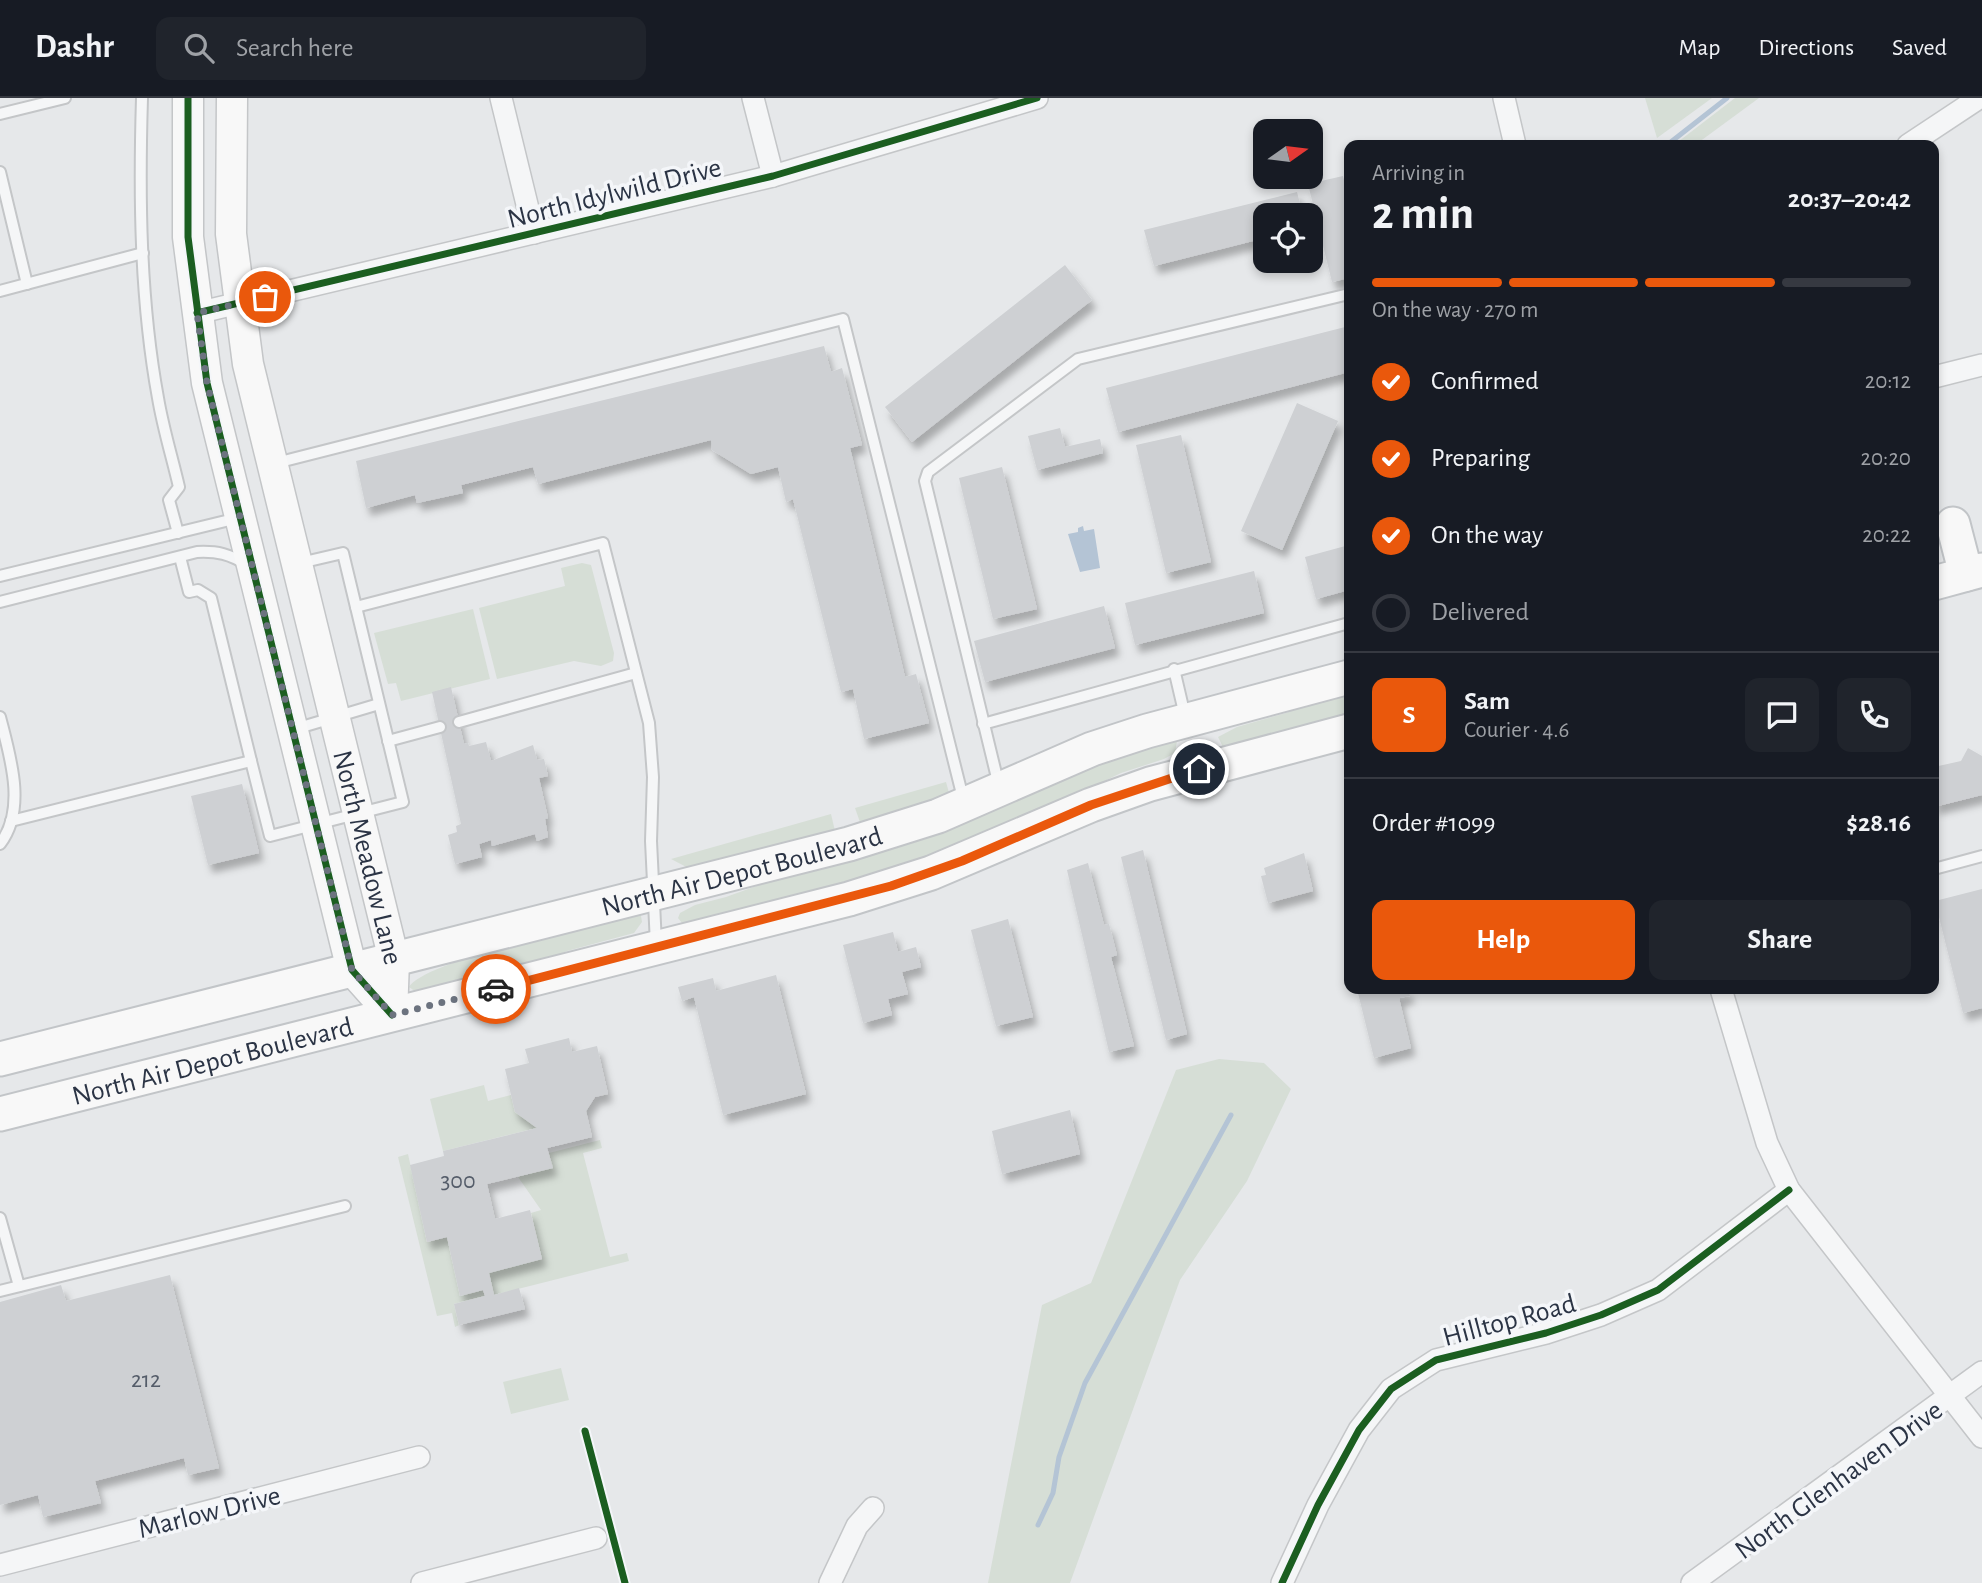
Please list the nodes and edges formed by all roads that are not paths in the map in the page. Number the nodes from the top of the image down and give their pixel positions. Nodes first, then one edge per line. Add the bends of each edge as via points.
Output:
1 (65, 98) edge
2 (142, 98) edge
3 (188, 98) edge
4 (232, 98) edge
5 (500, 98) edge
6 (754, 98) edge
7 (1037, 98) edge
8 (1504, 98) edge
9 (1979, 98) edge
10 (1001, 104) edge
11 (0, 114) edge
12 (1514, 140) edge
13 (1916, 140) edge
14 (0, 172) edge
15 (773, 176) junction
16 (534, 233) junction
17 (143, 253) junction
18 (27, 284) junction
19 (0, 291) edge
20 (1344, 295) edge
21 (237, 303) junction
22 (197, 313) junction
23 (1982, 365) edge
24 (1939, 376) edge
25 (271, 464) junction
26 (240, 517) junction
27 (1956, 523) edge
28 (178, 533) junction
29 (180, 557) junction
30 (295, 559) junction
31 (253, 568) junction
32 (1974, 572) edge
33 (0, 576) edge
34 (1939, 582) edge
35 (0, 602) edge
36 (356, 607) junction
37 (1344, 624) edge
38 (1174, 669) junction
39 (636, 673) junction
40 (1344, 678) edge
41 (379, 704) junction
42 (0, 717) edge
43 (334, 717) junction
44 (1186, 719) junction
45 (459, 722) dead end
46 (983, 724) junction
47 (440, 727) dead end
48 (292, 730) junction
49 (1344, 732) edge
50 (388, 741) junction
51 (251, 761) junction
52 (1199, 769) junction
53 (999, 789) junction
54 (965, 805) junction
55 (359, 815) junction
56 (11, 821) junction
57 (316, 825) junction
58 (0, 844) edge
59 (1982, 856) edge
60 (1939, 868) edge
61 (653, 894) junction
62 (656, 948) junction
63 (394, 960) junction
64 (352, 970) junction
65 (1722, 994) edge
66 (392, 1015) junction
67 (0, 1059) edge
68 (0, 1114) edge
69 (1789, 1190) junction
70 (345, 1206) dead end
71 (0, 1218) edge
72 (19, 1286) junction
73 (0, 1291) edge
74 (1982, 1372) edge
75 (1950, 1397) junction
76 (1982, 1437) edge
77 (418, 1457) dead end
78 (873, 1508) dead end
79 (596, 1538) dead end
80 (0, 1565) edge
81 (489, 1575) edge
82 (422, 1583) edge
83 (830, 1583) edge
84 (1282, 1583) edge
85 (1692, 1583) edge

1 - 11 lane
2 - 17 lane
3 - 22 street, North Meadow Lane via 188,237
4 - 21 street, North Meadow Lane via 230,234
5 - 16 street
6 - 15 street
7 - 10 street, North Idylwild Drive
8 - 12 street
9 - 13 street
10 - 15 street, North Idylwild Drive
14 - 18 lane
15 - 16 street, North Idylwild Drive
16 - 21 street, North Idylwild Drive
17 - 18 lane
17 - 28 lane via 158,400 179,486 169,500
18 - 19 lane
20 - 46 lane via 1079,359 929,472 925,481
21 - 22 street, North Idylwild Drive
21 - 25 street, North Meadow Lane
22 - 26 street, North Meadow Lane via 207,383
23 - 24 street
25 - 30 street, North Meadow Lane
25 - 54 lane via 842,319
26 - 28 lane
26 - 30 street
26 - 31 street, North Meadow Lane
27 - 32 main road
28 - 33 lane
29 - 31 lane via 215,551
29 - 35 lane
29 - 51 lane via 189,592 198,590 211,598
30 - 36 lane via 343,553
30 - 43 street, North Meadow Lane
31 - 48 street, North Meadow Lane
32 - 34 main road
36 - 39 lane via 603,544
36 - 41 lane
37 - 38 lane
38 - 44 lane
38 - 46 lane
39 - 45 lane
39 - 61 lane via 649,723
40 - 44 main road, North Air Depot Boulevard
41 - 43 lane
41 - 50 lane
42 - 56 lane via 13,768
43 - 48 lane
43 - 55 street, North Meadow Lane
44 - 52 main road
44 - 53 main road, North Air Depot Boulevard via 1092,749
46 - 53 lane
47 - 50 lane
48 - 57 street, North Meadow Lane
49 - 52 main road, North Air Depot Boulevard
50 - 55 lane via 403,802
51 - 56 lane
51 - 57 lane via 270,836
52 - 62 main road, North Air Depot Boulevard via 1091,805 901,883
53 - 54 main road, North Air Depot Boulevard
54 - 61 main road, North Air Depot Boulevard via 849,844
55 - 57 lane
55 - 63 street, North Meadow Lane
56 - 58 lane
57 - 64 street, North Meadow Lane
59 - 60 lane
61 - 62 lane
61 - 63 main road, North Air Depot Boulevard
62 - 66 main road, North Air Depot Boulevard
63 - 64 main road, North Air Depot Boulevard
63 - 66 street, North Meadow Lane
64 - 66 street, North Meadow Lane
64 - 67 main road, North Air Depot Boulevard
65 - 69 street via 1767,1143
66 - 68 main road, North Air Depot Boulevard
69 - 75 street
69 - 84 street, Hilltop Road via 1658,1290 1546,1333 1436,1360 1391,1389 1359,1430
70 - 72 lane
71 - 72 lane
72 - 73 lane
74 - 75 street, North Glenhaven Drive
75 - 76 street
75 - 85 street, North Glenhaven Drive
77 - 80 street, Marlow Drive
78 - 83 street via 857,1526
79 - 81 street
81 - 82 street

